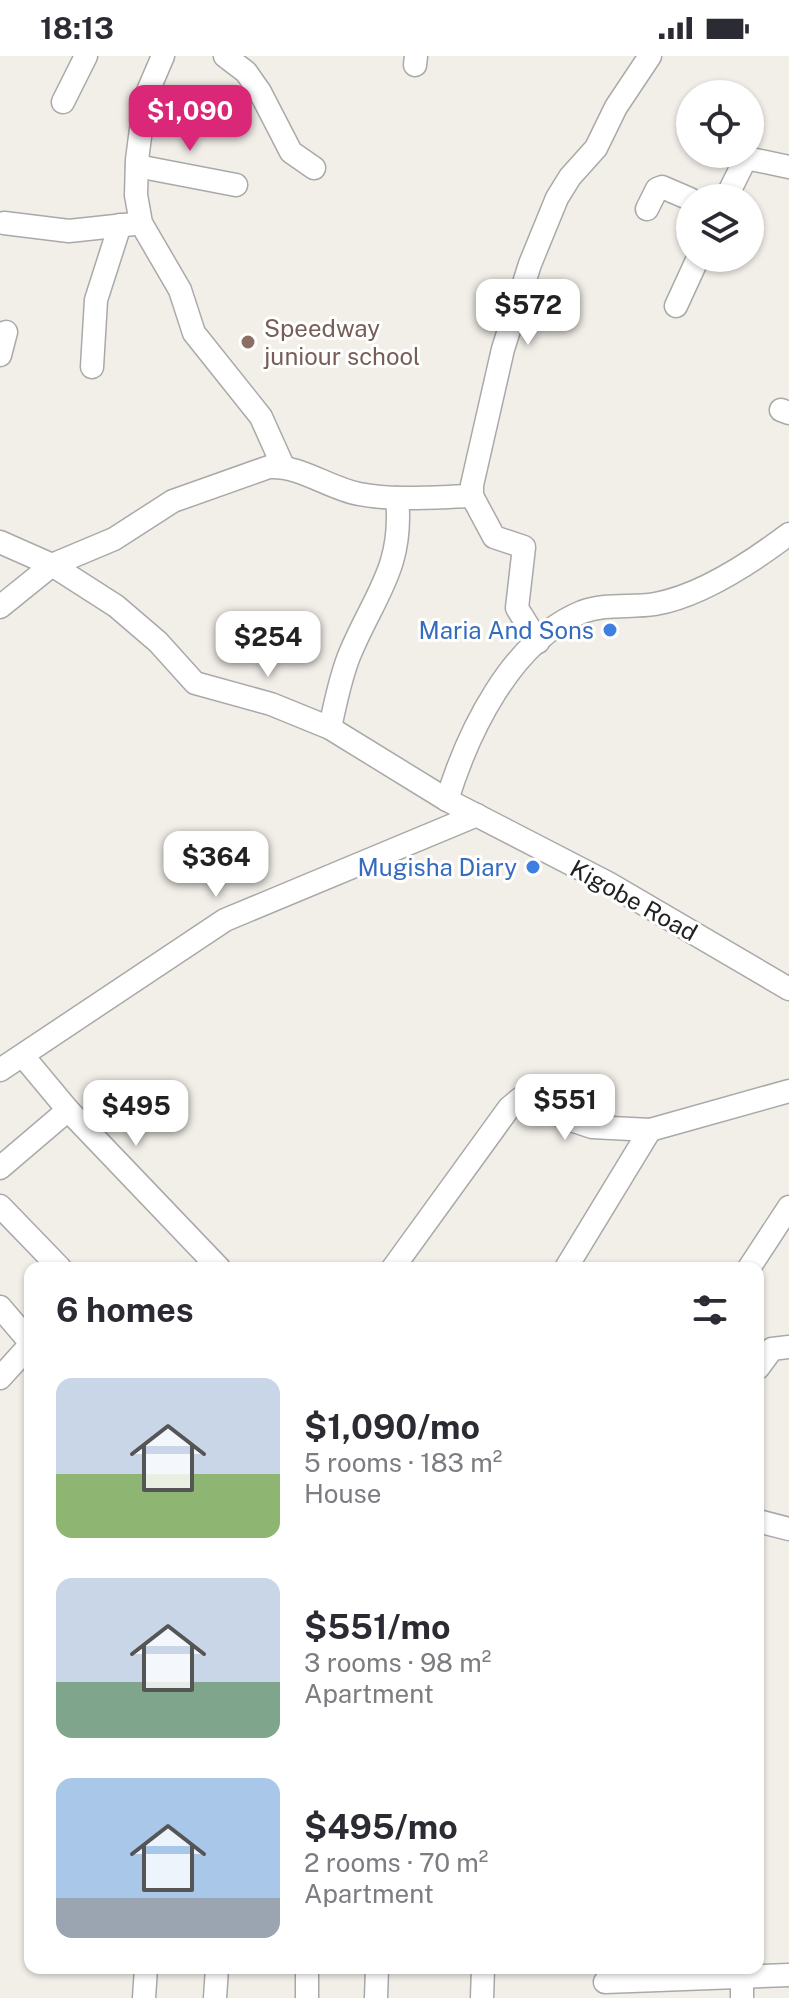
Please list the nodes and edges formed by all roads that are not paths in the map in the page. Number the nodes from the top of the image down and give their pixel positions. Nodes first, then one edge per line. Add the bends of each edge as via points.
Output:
1 (86, 56) edge
2 (163, 56) edge
3 (225, 56) edge
4 (650, 56) edge
5 (63, 102) dead end
6 (137, 166) junction
7 (789, 167) edge
8 (314, 168) dead end
9 (733, 184) edge
10 (236, 185) dead end
11 (676, 193) edge
12 (647, 209) dead end
13 (4, 223) dead end
14 (130, 224) junction
15 (692, 272) edge
16 (676, 306) dead end
17 (6, 332) dead end
18 (0, 355) edge
19 (92, 367) dead end
20 (283, 466) junction
21 (472, 496) junction
22 (397, 498) junction
23 (789, 534) edge
24 (0, 542) edge
25 (52, 565) junction
26 (0, 607) edge
27 (538, 642) junction
28 (330, 728) junction
29 (447, 800) junction
30 (477, 815) junction
31 (789, 989) edge
32 (23, 1056) junction
33 (0, 1070) edge
34 (789, 1091) edge
35 (68, 1110) junction
36 (650, 1130) junction
37 (0, 1168) edge
38 (0, 1206) edge
39 (789, 1207) edge
40 (54, 1262) edge
41 (213, 1262) edge
42 (397, 1262) edge
43 (570, 1262) edge
44 (753, 1262) edge
45 (0, 1307) edge
46 (24, 1337) edge
47 (789, 1347) edge
48 (24, 1351) edge
49 (764, 1360) edge
50 (0, 1378) edge
51 (764, 1523) edge
52 (789, 1529) edge
53 (146, 1974) edge
54 (217, 1974) edge
55 (307, 1974) edge
56 (377, 1974) edge
57 (483, 1974) edge
58 (789, 1975) edge
59 (605, 1983) edge
60 (742, 1987) edge
61 (144, 1998) edge
62 (215, 1998) edge
63 (307, 1998) edge
64 (376, 1998) edge
65 (482, 1998) edge

1 - 5 street
2 - 6 street via 145,98
3 - 8 street via 260,92 291,152
4 - 21 street via 596,148 557,198 530,264 480,439
6 - 10 street
6 - 14 street
7 - 9 street via 746,158
11 - 12 street via 657,189
13 - 14 street via 69,231
14 - 19 street via 96,300
14 - 20 street via 180,290 194,333 261,417
15 - 16 street
17 - 18 street
20 - 22 street via 346,491
20 - 25 street via 200,489 114,539
21 - 22 street
21 - 27 street via 494,537 524,547 517,608
22 - 28 street via 397,553 349,657
23 - 27 street via 699,590 652,604 582,612
24 - 25 street, Kigobe Road
25 - 26 street
25 - 28 street, Kigobe Road via 116,606 195,683 271,704
27 - 29 street via 492,695 475,724
28 - 29 street, Kigobe Road
29 - 30 street, Kigobe Road
30 - 31 street, Kigobe Road via 608,883
30 - 32 street via 225,920
32 - 33 street
32 - 35 street
34 - 36 street
35 - 37 street
35 - 41 street
36 - 42 street via 592,1127 535,1100 514,1102
36 - 43 street
38 - 40 street
39 - 44 street
45 - 46 street
47 - 49 street via 772,1349
48 - 50 street
51 - 52 street
53 - 61 street
54 - 62 street
55 - 63 street
56 - 64 street
57 - 65 street
58 - 60 street
59 - 60 street

